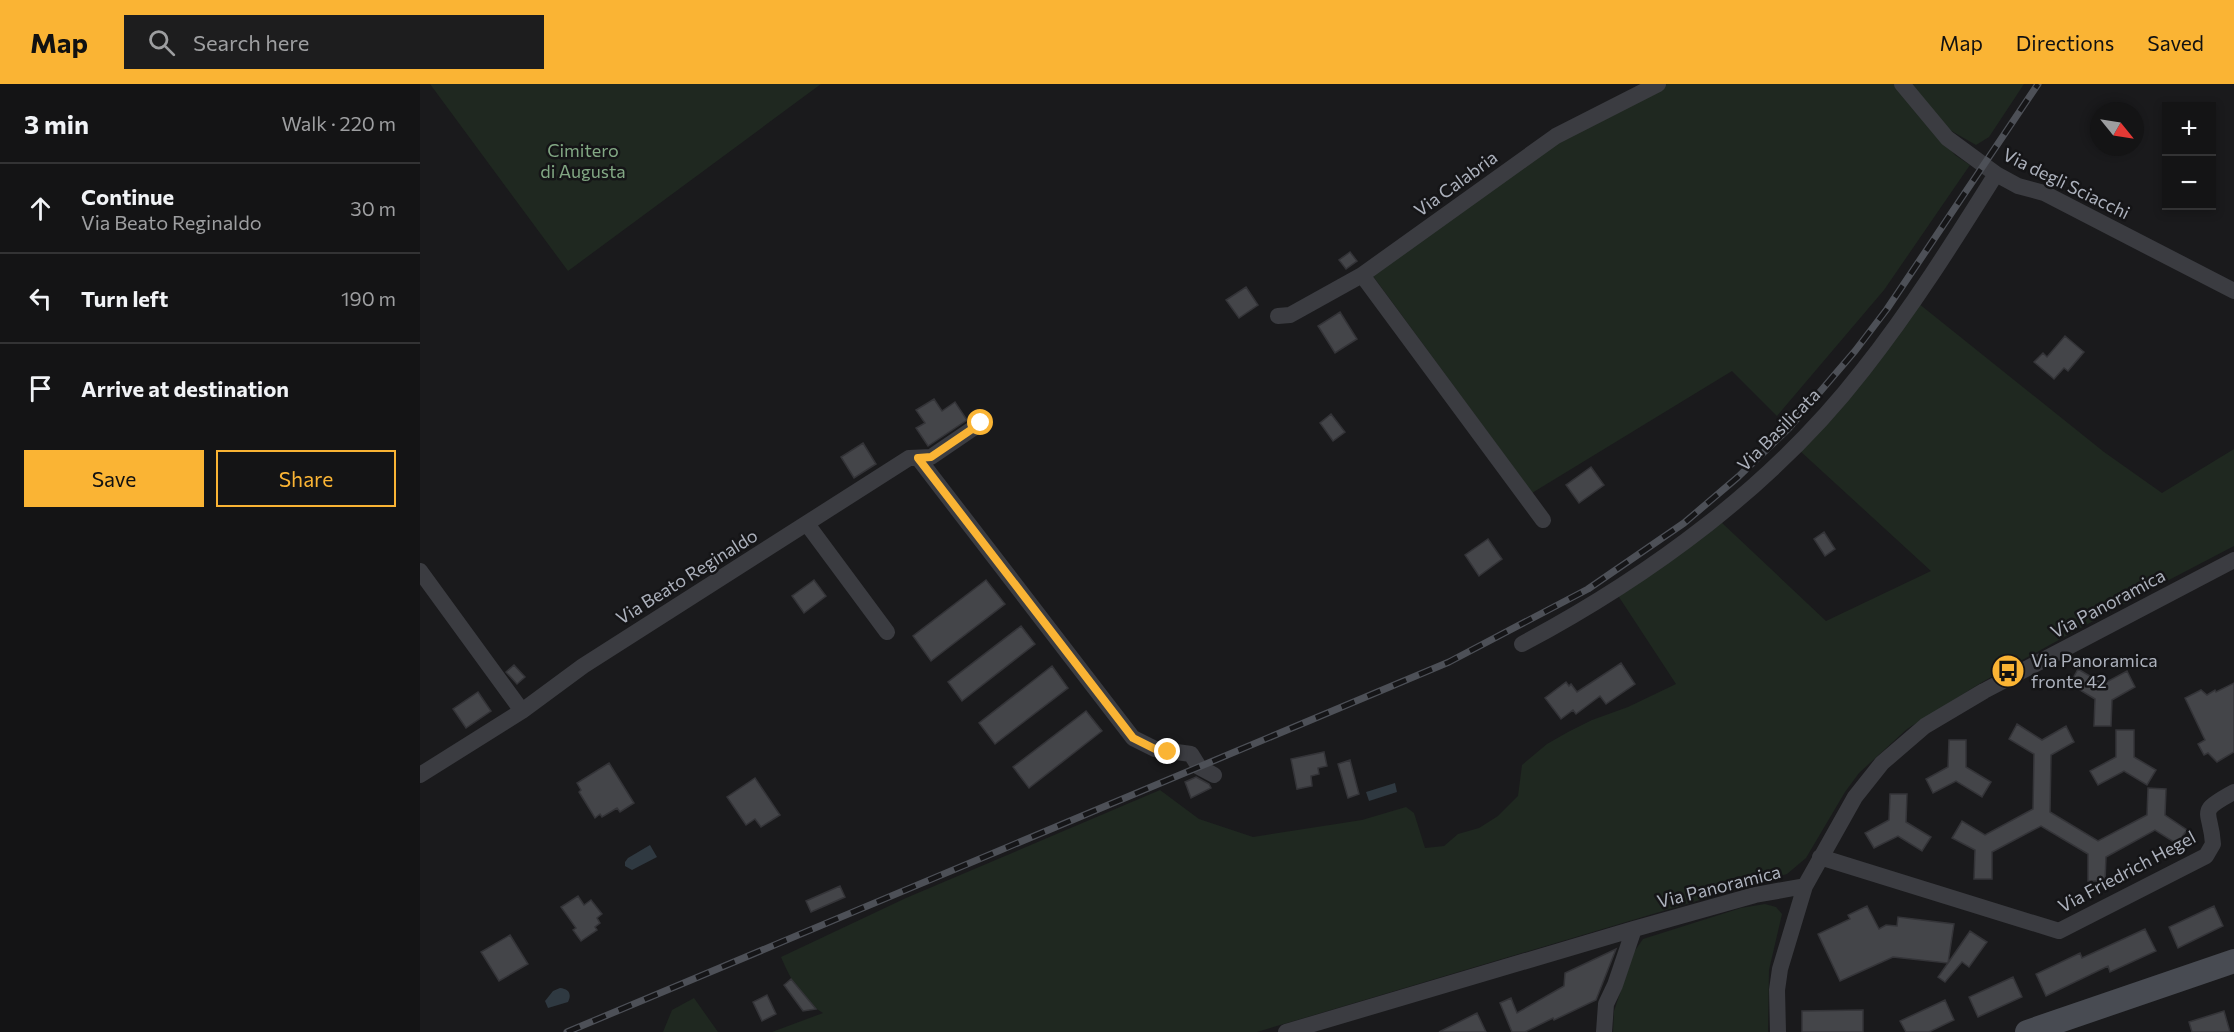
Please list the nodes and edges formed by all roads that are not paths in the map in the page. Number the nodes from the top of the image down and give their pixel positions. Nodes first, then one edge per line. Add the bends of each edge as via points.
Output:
1 (1658, 84) edge
2 (1902, 84) edge
3 (1996, 174) junction
4 (1362, 274) junction
5 (2234, 291) edge
6 (1278, 316) dead end
7 (981, 423) dead end
8 (918, 458) junction
9 (1543, 520) dead end
10 (807, 524) junction
11 (2234, 560) edge
12 (420, 571) edge
13 (887, 632) dead end
14 (1522, 644) dead end
15 (522, 711) junction
16 (1214, 775) dead end
17 (420, 776) edge
18 (2234, 792) edge
19 (1820, 857) junction
20 (1805, 886) junction
21 (1634, 928) junction
22 (2234, 961) edge
23 (1286, 1032) edge
24 (1604, 1032) edge
25 (1779, 1032) edge
26 (2027, 1032) edge

1 - 4 street, Via Calabria via 1556,136
2 - 3 street, Via degli Sciacchi via 1947,138
3 - 5 street, Via degli Sciacchi via 2018,186 2044,193
3 - 14 street, Via Basilicata via 1901,319 1863,371 1808,434 1729,507 1667,556 1573,617
4 - 6 street, Via Calabria via 1290,315
4 - 9 street
7 - 8 street, Via Beato Reginaldo via 931,457
8 - 10 street, Via Beato Reginaldo via 909,458
8 - 16 street via 1133,738 1155,749 1191,754 1199,767
10 - 13 street
10 - 15 street, Via Beato Reginaldo via 583,666
11 - 19 street, Via Panoramica via 1925,726 1882,763 1855,797
12 - 15 street
15 - 17 street, Via Beato Reginaldo
18 - 19 street, Via Friedrich Hegel via 2209,809 2207,818 2213,844 2206,856 2059,931
19 - 20 street, Via Panoramica
20 - 21 street, Via Panoramica
20 - 25 street via 1780,969
21 - 23 street, Via Panoramica
21 - 24 street via 1606,1004
22 - 26 main road

